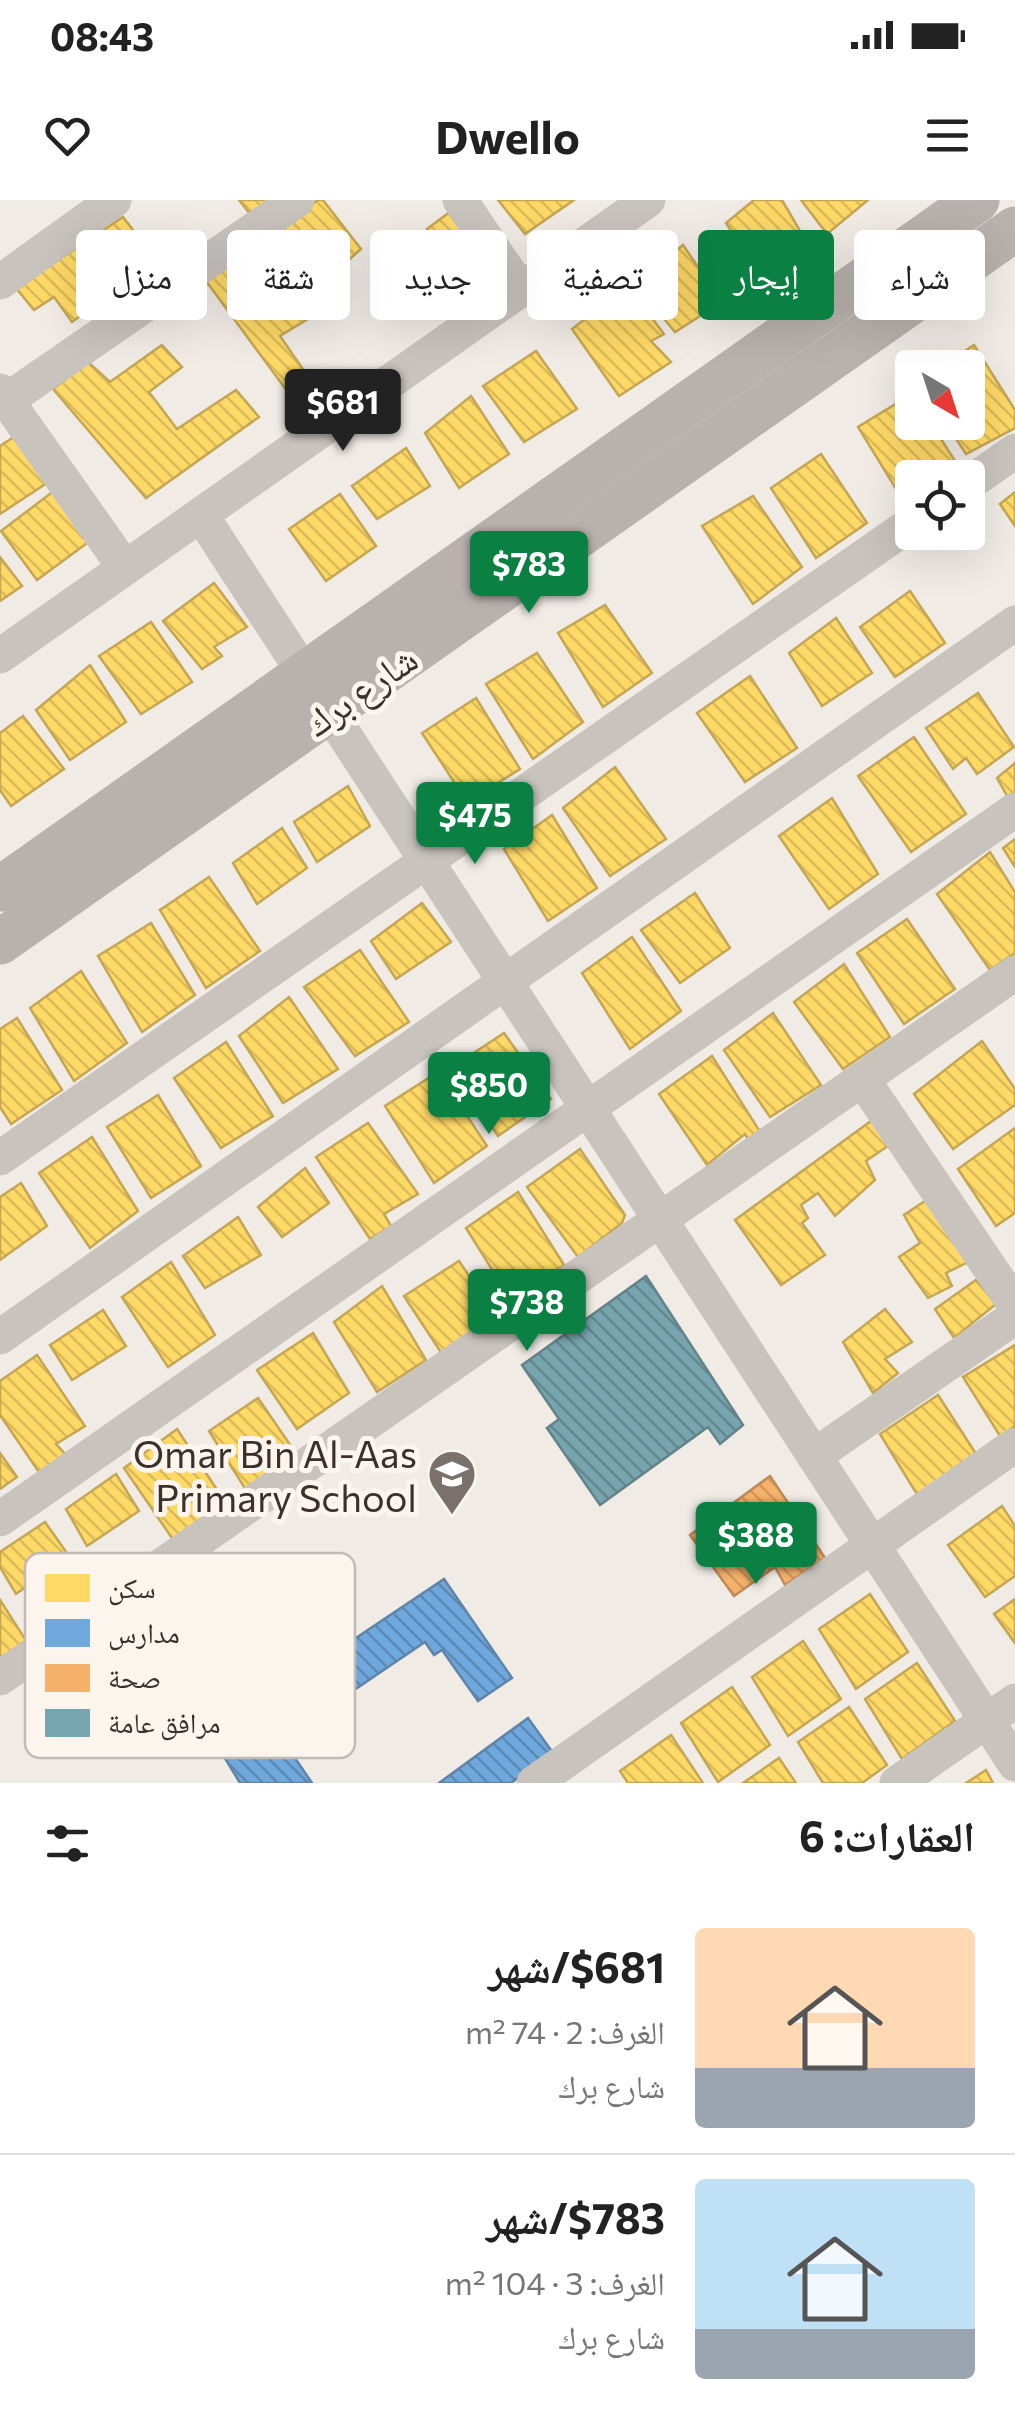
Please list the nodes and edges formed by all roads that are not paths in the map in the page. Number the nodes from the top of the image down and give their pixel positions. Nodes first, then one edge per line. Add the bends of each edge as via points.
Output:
1 (114, 200) edge
2 (297, 200) edge
3 (460, 200) edge
4 (648, 200) edge
5 (977, 200) edge
6 (1015, 229) edge
7 (0, 282) edge
8 (520, 289) junction
9 (7, 412) edge
10 (1015, 451) edge
11 (985, 472) edge
12 (201, 515) junction
13 (895, 535) edge
14 (125, 568) junction
15 (1015, 623) edge
16 (0, 656) edge
17 (304, 674) junction
18 (328, 711) junction
19 (1015, 810) edge
20 (426, 862) junction
21 (0, 889) edge
22 (0, 942) edge
23 (1015, 973) edge
24 (504, 982) junction
25 (863, 1080) junction
26 (587, 1108) junction
27 (0, 1158) edge
28 (661, 1222) junction
29 (1015, 1306) edge
30 (1015, 1317) edge
31 (0, 1337) edge
32 (1015, 1445) edge
33 (814, 1456) junction
34 (0, 1519) edge
35 (872, 1545) junction
36 (181, 1553) edge
37 (25, 1661) edge
38 (0, 1678) edge
39 (1001, 1711) edge
40 (1015, 1764) edge
41 (534, 1783) edge
42 (897, 1783) edge

1 - 7 street
2 - 9 street
3 - 8 street
4 - 8 street
5 - 17 main road, شارع برك
6 - 18 main road, شارع برك
8 - 12 street
9 - 14 street
10 - 11 street
12 - 14 street
12 - 17 street
13 - 20 street
14 - 16 street
15 - 24 street
17 - 18 street
17 - 21 main road, شارع برك
18 - 20 street
18 - 22 main road, شارع برك
19 - 26 street
20 - 24 street
20 - 27 street
23 - 25 street
24 - 26 street
24 - 31 street
25 - 28 street
25 - 29 street
26 - 28 street
26 - 34 street
28 - 33 street
28 - 36 street
30 - 33 street
32 - 35 street
33 - 35 street
35 - 39 street
35 - 41 street
37 - 38 street
39 - 40 street
39 - 42 street

